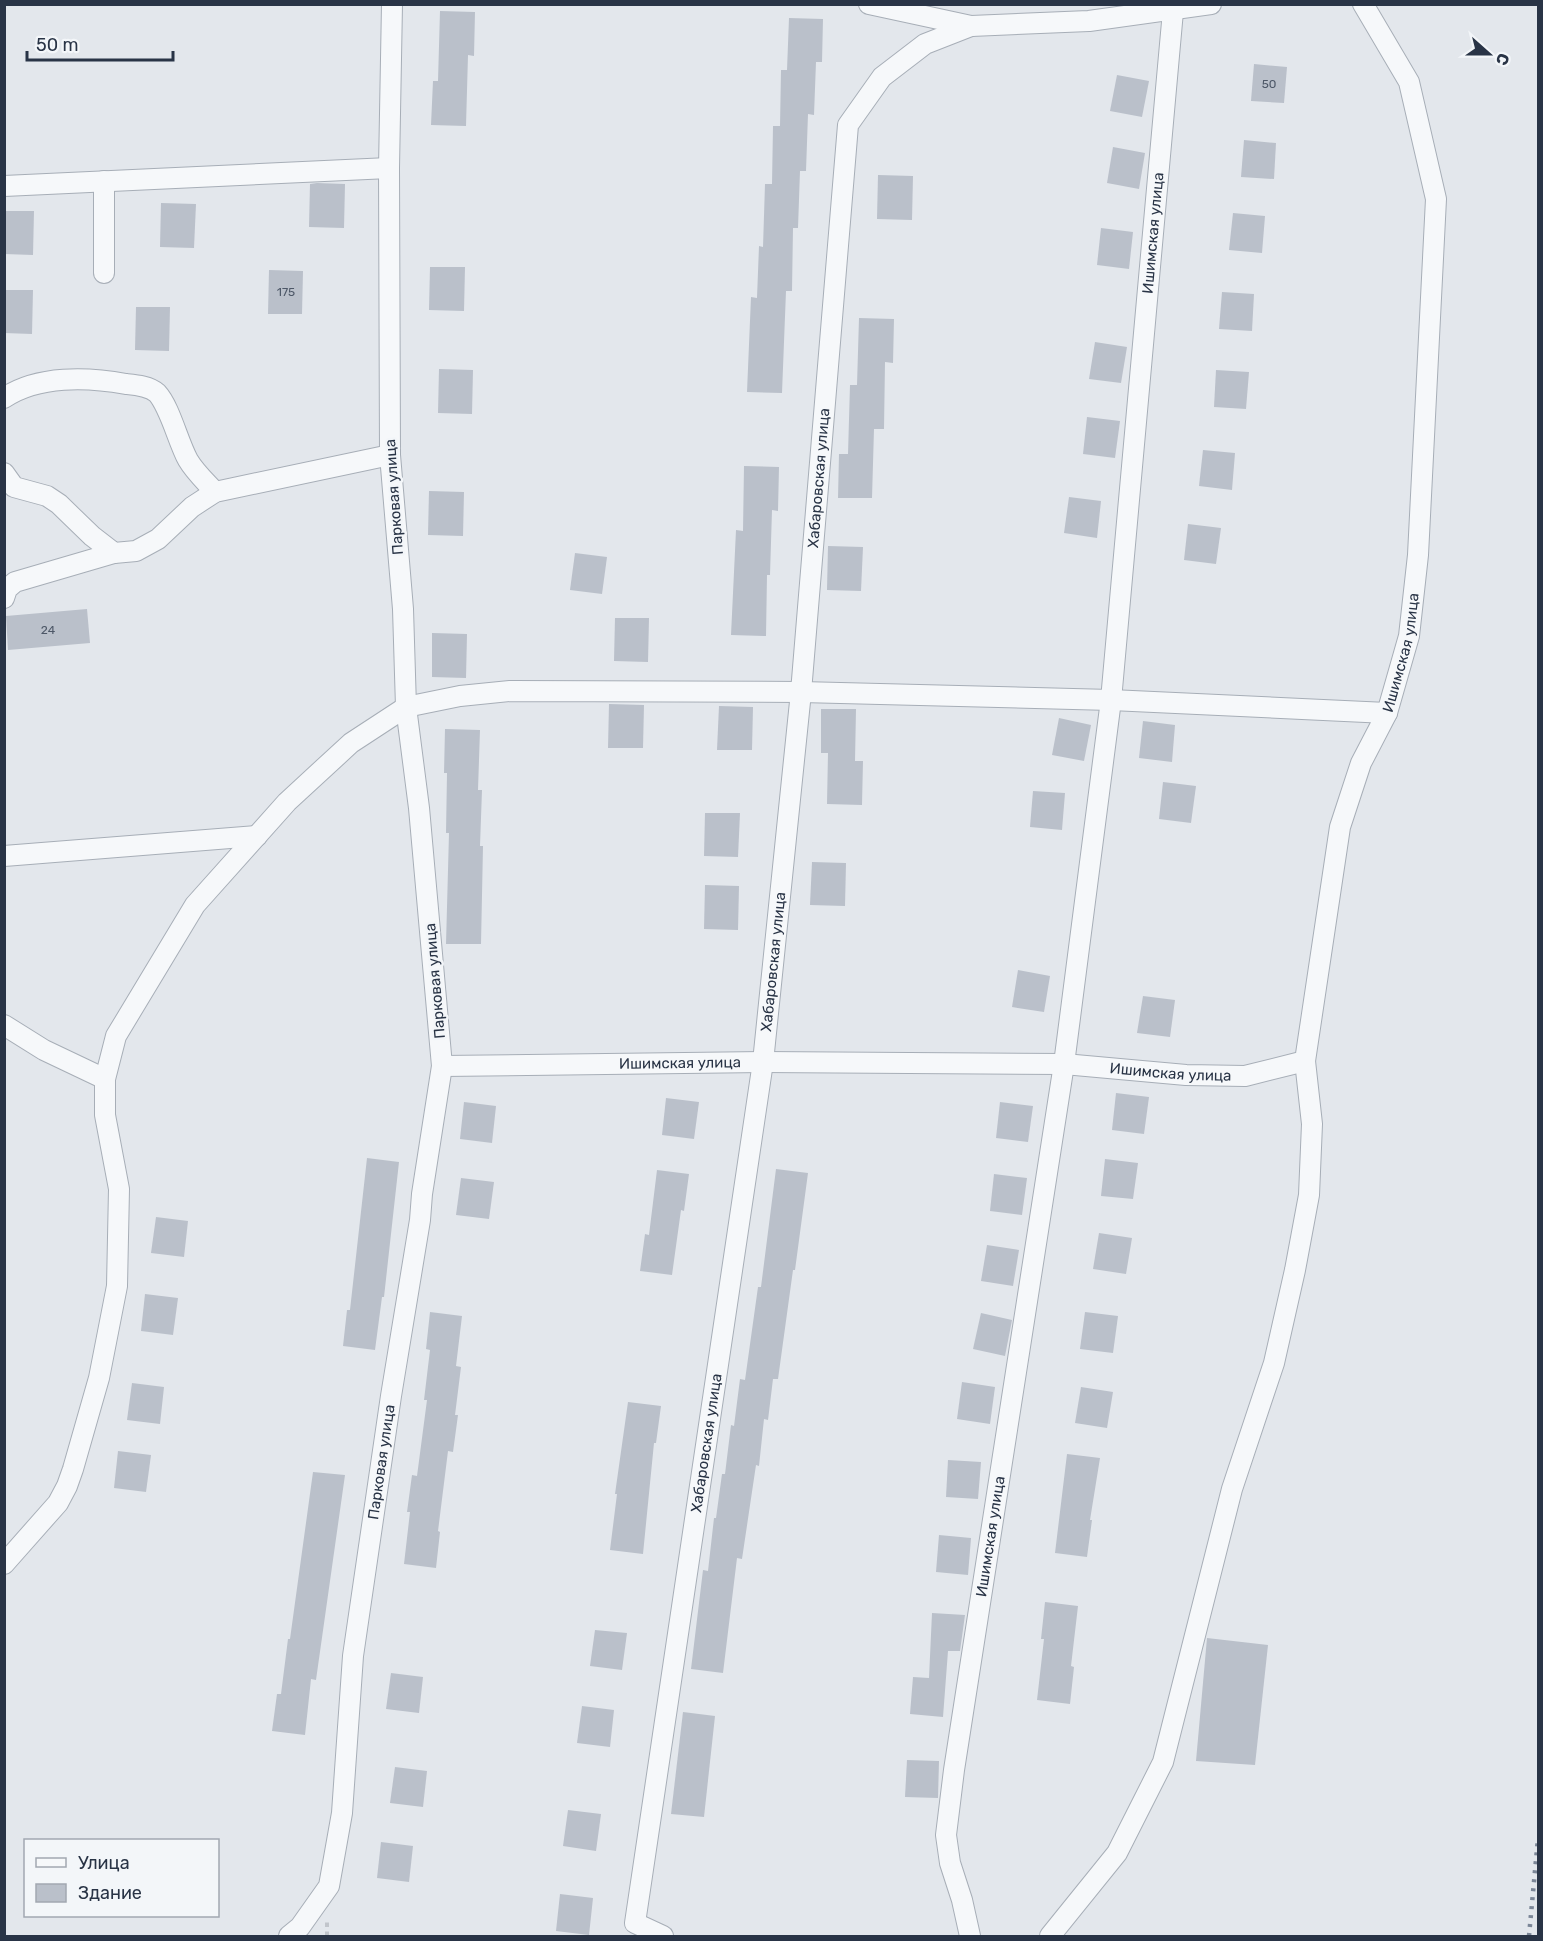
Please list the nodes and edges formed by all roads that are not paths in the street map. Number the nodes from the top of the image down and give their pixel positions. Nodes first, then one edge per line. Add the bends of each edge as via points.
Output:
1 (392, 4) edge
2 (869, 4) edge
3 (1211, 4) edge
4 (1363, 4) edge
5 (1173, 11) junction
6 (971, 26) junction
7 (389, 168) junction
8 (104, 181) junction
9 (4, 186) edge
10 (104, 273) dead end
11 (4, 398) edge
12 (390, 455) junction
13 (8, 482) edge
14 (215, 492) junction
15 (114, 553) junction
16 (4, 598) edge
17 (801, 692) junction
18 (1111, 700) junction
19 (406, 707) junction
20 (1387, 713) junction
21 (257, 836) junction
22 (4, 856) edge
23 (4, 1025) edge
24 (1305, 1061) junction
25 (763, 1062) junction
26 (1064, 1064) junction
27 (442, 1066) junction
28 (105, 1079) junction
29 (4, 1564) edge
30 (289, 1936) edge
31 (663, 1936) edge
32 (970, 1936) edge
33 (1050, 1936) edge

1 - 7 street, Парковая улица
2 - 6 street, Хабаровская улица
3 - 5 street, Хабаровская улица
4 - 20 street, Ишимская улица via 1409,82 1436,199 1418,555 1409,636
5 - 6 street, Хабаровская улица via 1089,21
5 - 18 street, Ишимская улица
6 - 17 street, Хабаровская улица via 925,44 882,77 848,125
7 - 8 street
7 - 12 street, Парковая улица
8 - 9 street
8 - 10 street
11 - 14 street via 15,390 49,382 85,379 153,390 162,401 189,462
12 - 14 street
12 - 19 street, Парковая улица via 403,609
13 - 15 street via 59,504
14 - 15 street via 192,507 158,539 136,551
15 - 16 street via 15,582
17 - 18 street
17 - 19 street via 510,691
17 - 25 street, Хабаровская улица
18 - 20 street
18 - 26 street, Ишимская улица
19 - 21 street via 351,743 287,802
19 - 27 street, Парковая улица
20 - 24 street, Ишимская улица via 1361,763 1340,827
21 - 22 street
21 - 28 street via 195,905 116,1036
23 - 28 street via 44,1050
24 - 26 street, Ишимская улица via 1245,1076
24 - 33 street via 1312,1124 1309,1196 1295,1270 1274,1363 1232,1489 1163,1762 1117,1853
25 - 26 street, Ишимская улица
25 - 27 street, Ишимская улица
25 - 31 street, Хабаровская улица via 635,1923
26 - 32 street, Ишимская улица via 946,1835
27 - 30 street, Парковая улица via 353,1656 340,1824 329,1886
28 - 29 street via 105,1116 120,1214 117,1286 99,1378 67,1486 58,1503

